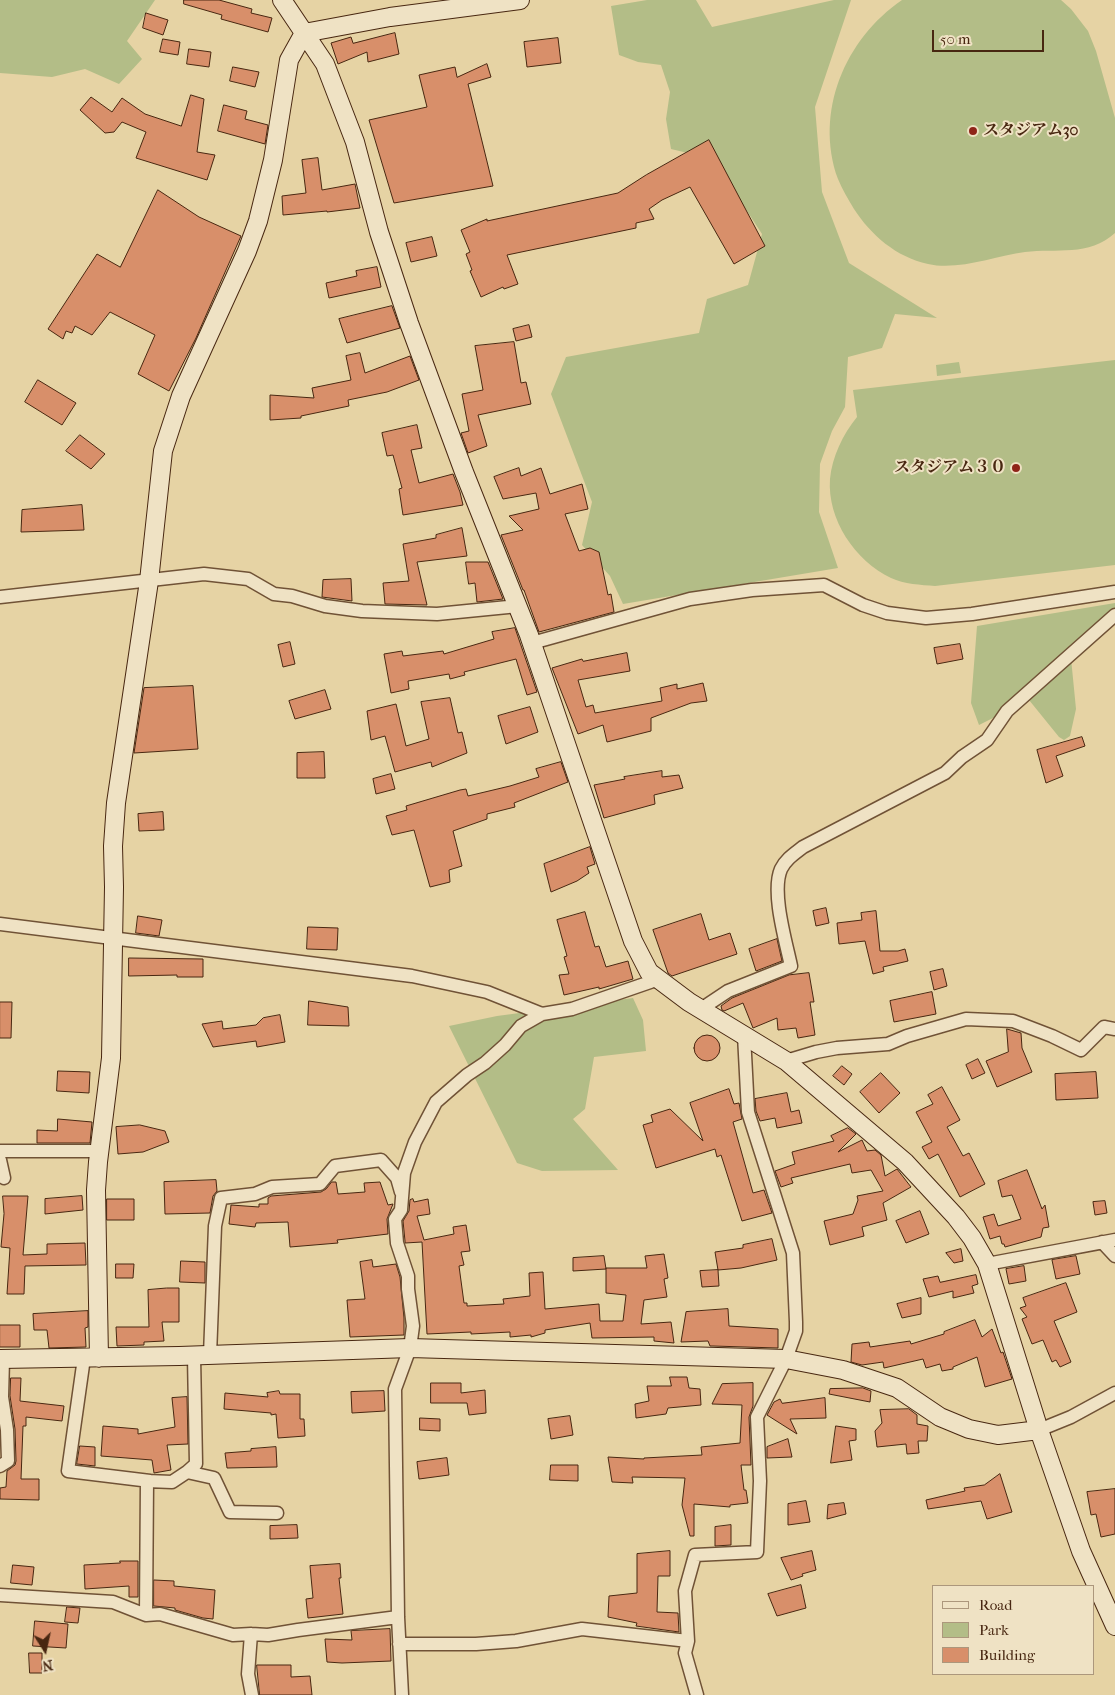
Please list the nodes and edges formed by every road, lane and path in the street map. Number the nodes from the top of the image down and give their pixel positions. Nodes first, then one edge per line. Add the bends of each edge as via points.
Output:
1 (282, 0) edge
2 (520, 0) edge
3 (304, 33) junction
4 (149, 581) junction
5 (1115, 592) edge
6 (0, 597) edge
7 (518, 606) junction
8 (1115, 615) edge
9 (532, 642) junction
10 (0, 924) edge
11 (113, 938) junction
12 (658, 979) junction
13 (701, 1009) junction
14 (542, 1014) junction
15 (1115, 1029) edge
16 (744, 1035) junction
17 (786, 1061) junction
18 (0, 1151) edge
19 (99, 1151) junction
20 (0, 1160) edge
21 (4, 1178) dead end
22 (402, 1196) junction
23 (1109, 1241) edge
24 (1115, 1256) edge
25 (987, 1264) junction
26 (410, 1348) junction
27 (202, 1356) junction
28 (91, 1358) junction
29 (1, 1359) edge
30 (786, 1359) junction
31 (1115, 1393) edge
32 (1039, 1430) junction
33 (0, 1466) edge
34 (187, 1472) junction
35 (150, 1481) junction
36 (277, 1513) dead end
37 (0, 1595) edge
38 (146, 1615) junction
39 (398, 1618) junction
40 (1115, 1626) edge
41 (251, 1634) junction
42 (688, 1641) junction
43 (399, 1644) junction
44 (252, 1695) edge
45 (402, 1695) edge
46 (697, 1695) edge

1 - 3 street
2 - 3 street via 390,17
3 - 4 street via 289,60 273,160 258,221 181,396 166,441
3 - 7 street via 325,64 355,142 379,232 409,323
4 - 6 street
4 - 7 street via 204,574 248,579 274,594 362,611 437,614
4 - 11 street via 116,803
5 - 9 street via 926,618 887,614 824,586 752,590 690,599
7 - 9 street
8 - 13 street via 1006,711 987,740 945,773 803,847 789,858 781,870 778,888 791,966 728,991
9 - 12 street via 632,941 649,972
10 - 11 street
11 - 14 street via 412,976 487,992
11 - 19 street via 111,1058
12 - 13 street
12 - 14 street via 572,1009
13 - 16 street
14 - 22 street via 521,1026 485,1063 436,1102 415,1142 404,1173
15 - 17 street via 1104,1027 1081,1050 1013,1021 966,1019 888,1044 838,1048
16 - 17 street
16 - 30 street via 748,1112 793,1252 796,1331
17 - 25 street via 905,1162 956,1217
18 - 19 street
19 - 28 street
20 - 21 street
22 - 26 street via 401,1210 395,1219 397,1243 408,1276 413,1326
22 - 27 street via 397,1178 381,1160 335,1166 320,1184 272,1187 255,1194 221,1198 215,1226
23 - 24 street
23 - 25 street
25 - 32 street
26 - 27 street
26 - 30 street
26 - 39 street via 395,1388
27 - 28 street
27 - 34 street via 196,1464
28 - 29 street
28 - 35 street via 68,1471
29 - 33 street via 8,1461
30 - 32 street via 843,1370 897,1388 940,1417 969,1429 998,1435
30 - 42 street via 757,1417 760,1481 758,1552 694,1555 685,1591
31 - 32 street
32 - 40 street via 1080,1551
34 - 35 street via 172,1482
34 - 36 street via 214,1478 230,1512
35 - 38 street via 147,1481
37 - 38 street via 113,1602
38 - 41 street via 160,1614 228,1634
39 - 41 street via 268,1635
39 - 43 street
41 - 44 street via 248,1674
42 - 43 street via 582,1629 476,1644
42 - 46 street via 685,1653
43 - 45 street

